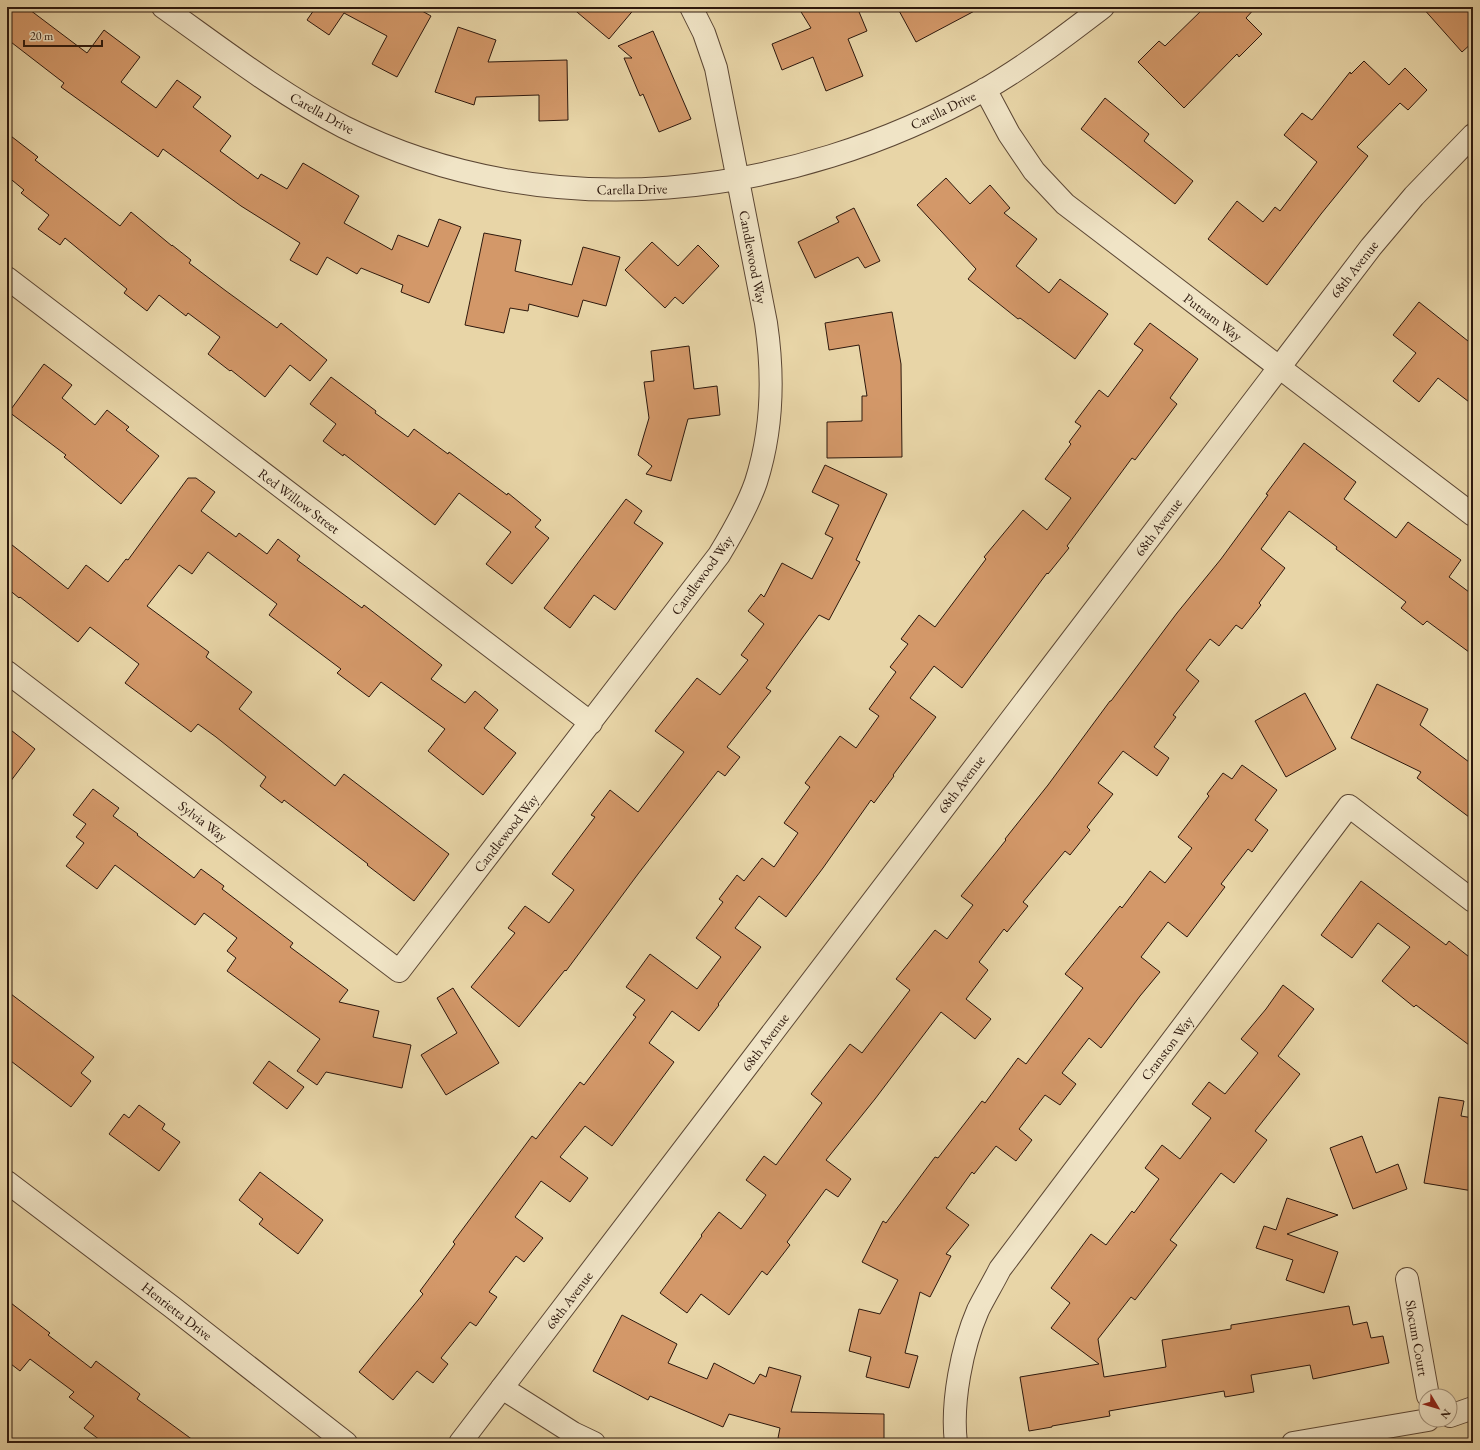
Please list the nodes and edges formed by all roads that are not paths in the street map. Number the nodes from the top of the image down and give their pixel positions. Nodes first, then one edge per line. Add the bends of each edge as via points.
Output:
1 (163, 7) edge
2 (691, 7) edge
3 (1103, 7) edge
4 (985, 90) junction
5 (1473, 135) edge
6 (738, 179) junction
7 (7, 278) edge
8 (1279, 367) junction
9 (1473, 515) edge
10 (7, 672) edge
11 (591, 723) junction
12 (1473, 901) edge
13 (399, 971) joint
14 (7, 1182) edge
15 (1406, 1279) dead end
16 (502, 1388) junction
17 (1426, 1388) edge
18 (1473, 1408) edge
19 (1458, 1413) edge
20 (1418, 1422) edge
21 (346, 1443) edge
22 (460, 1443) edge
23 (594, 1443) edge
24 (956, 1443) edge
25 (1293, 1443) edge

1 - 6 street, Carella Drive via 289,96 345,127 394,149 445,166 497,179 550,187 614,191 678,188
2 - 6 street, Candlewood Way via 704,33 716,68
3 - 4 street, Carella Drive via 1049,49
4 - 6 street, Carella Drive via 920,122 858,148 794,167
4 - 8 street, Putnam Way via 1009,134 1034,171 1065,204
5 - 8 street, 68th Avenue via 1414,196 1371,247
6 - 11 street, Candlewood Way via 771,354 772,398 767,435 756,482 738,523 719,555
7 - 11 street, Red Willow Street
8 - 9 street, Putnam Way
8 - 16 street, 68th Avenue
10 - 13 street, Sylvia Way
11 - 13 street, Candlewood Way
12 - 24 street, Cranston Way via 1349,806 1000,1269 978,1310 965,1348 957,1388
14 - 21 street, Henrietta Drive
15 - 17 street, Slocum Court
16 - 22 street, 68th Avenue
16 - 23 street via 573,1433
18 - 19 street
20 - 25 street

